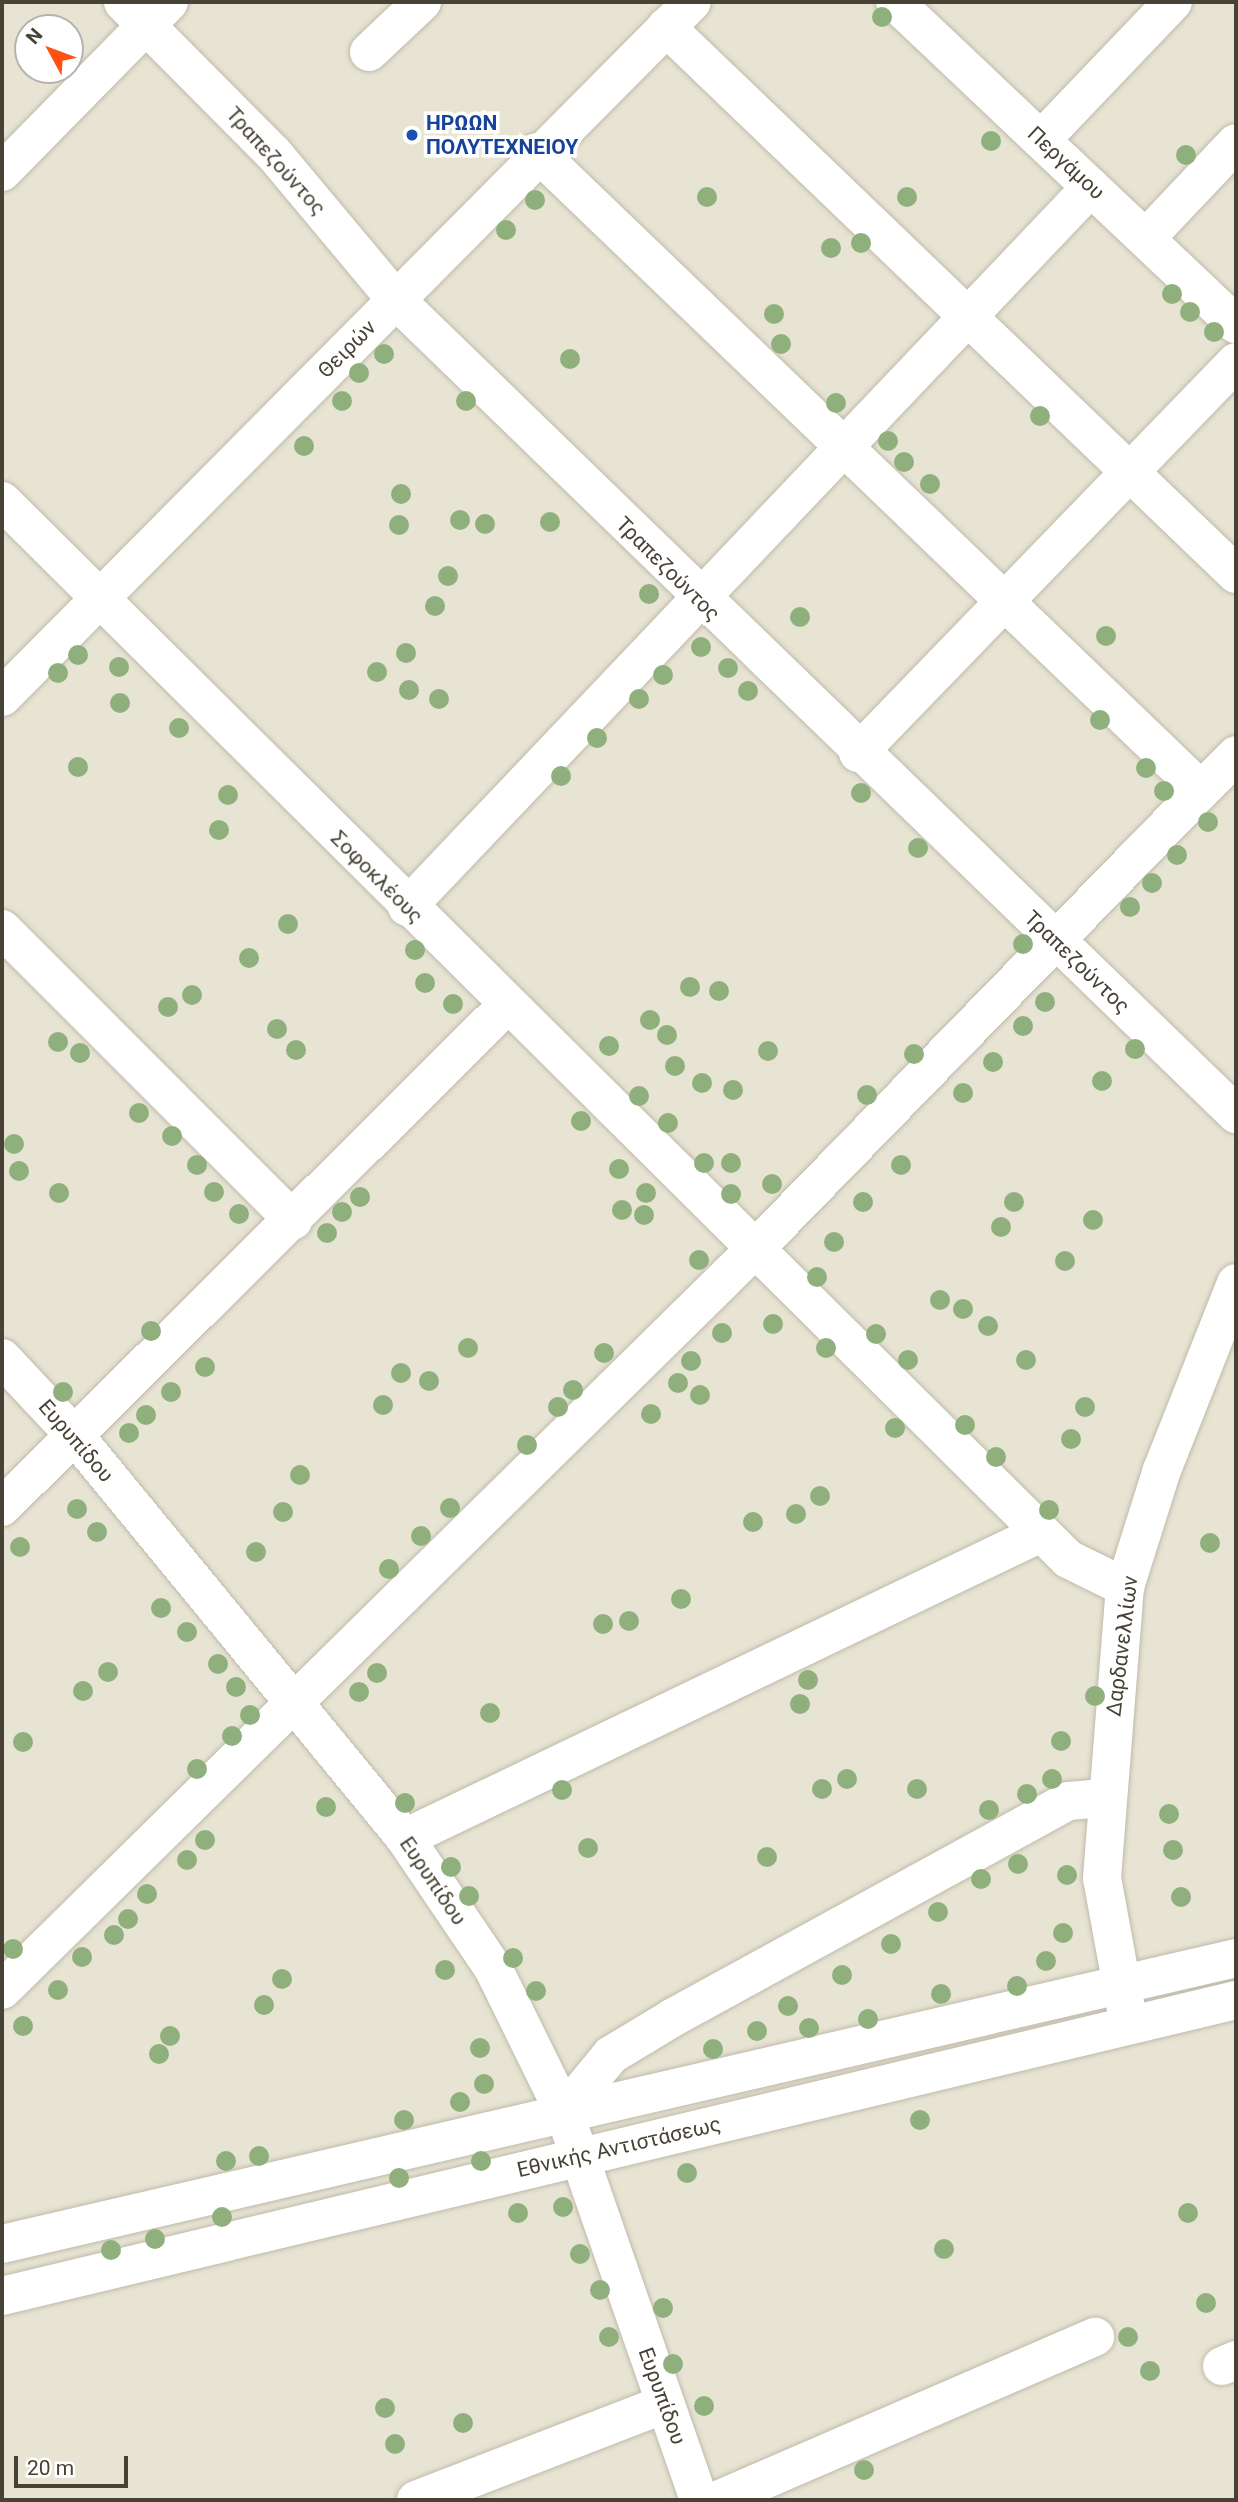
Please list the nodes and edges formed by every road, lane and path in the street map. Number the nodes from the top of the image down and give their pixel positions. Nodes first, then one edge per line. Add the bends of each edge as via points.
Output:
1 (422, 2) edge
2 (895, 2) edge
3 (1173, 2) edge
4 (146, 10) edge
5 (679, 14) edge
6 (369, 52) dead end
7 (1041, 140) junction
8 (1236, 143) edge
9 (537, 152) junction
10 (2, 172) edge
11 (1091, 187) junction
12 (1147, 237) junction
13 (396, 300) junction
14 (965, 314) junction
15 (1236, 324) edge
16 (1236, 362) edge
17 (841, 449) junction
18 (1130, 470) junction
19 (2, 501) edge
20 (1236, 573) edge
21 (1007, 601) junction
22 (98, 602) junction
23 (702, 603) junction
24 (2, 697) edge
25 (858, 752) junction
26 (1236, 755) edge
27 (1201, 790) junction
28 (407, 907) junction
29 (2, 929) edge
30 (1057, 942) junction
31 (507, 1005) junction
32 (1236, 1114) edge
33 (293, 1220) junction
34 (753, 1251) junction
35 (1236, 1283) edge
36 (2, 1358) edge
37 (75, 1436) junction
38 (2, 1507) edge
39 (1041, 1533) junction
40 (1125, 1587) junction
41 (291, 1702) junction
42 (1106, 1798) junction
43 (405, 1838) junction
44 (1236, 1958) edge
45 (2, 1990) edge
46 (1236, 2000) edge
47 (1125, 2008) junction
48 (565, 2112) junction
49 (576, 2156) junction
50 (2, 2244) edge
51 (2, 2296) edge
52 (1095, 2337) dead end
53 (665, 2404) junction
54 (416, 2500) edge
55 (699, 2500) edge
56 (718, 2500) edge

1 - 6 street
2 - 7 street, Περγάμου
3 - 7 street
4 - 10 street
4 - 13 street, Τραπεζούντος
5 - 9 street, Θειρών
5 - 14 street
7 - 11 street, Περγάμου
8 - 12 street
9 - 13 street, Θειρών
9 - 17 street
11 - 12 street, Περγάμου
11 - 14 street
12 - 15 street, Περγάμου
13 - 22 street, Θειρών
13 - 23 street, Τραπεζούντος
14 - 17 street
14 - 18 street
16 - 18 street
17 - 21 street
17 - 23 street
18 - 20 street
18 - 21 street
19 - 22 street, Σοφοκλέους
21 - 25 street
21 - 27 street
22 - 24 street, Θειρών
22 - 28 street, Σοφοκλέους
23 - 25 street, Τραπεζούντος
23 - 28 street
25 - 30 street, Τραπεζούντος
26 - 27 street
27 - 30 street
28 - 31 street, Σοφοκλέους
29 - 33 street
30 - 32 street, Τραπεζούντος
30 - 34 street
31 - 33 street
31 - 34 street, Σοφοκλέους
33 - 37 street
34 - 39 street, Σοφοκλέους
34 - 41 street
35 - 40 street, Δαρδανελλίων via 1161,1470
36 - 37 street, Ευρυπίδου
37 - 38 street
37 - 41 street, Ευρυπίδου
39 - 40 street, Σοφοκλέους via 1095,1577
39 - 43 street
40 - 42 street, Δαρδανελλίων
41 - 43 street, Ευρυπίδου
41 - 45 street
42 - 47 street, Δαρδανελλίων via 1102,1878
42 - 48 street via 1069,1801 672,2018 611,2055
43 - 48 street, Ευρυπίδου via 493,1968
44 - 47 street, Εθνικής Αντιστάσεως
46 - 47 street, Εθνικής Αντιστάσεως
47 - 48 street, Εθνικής Αντιστάσεως
47 - 49 street, Εθνικής Αντιστάσεως
48 - 49 street, Ευρυπίδου
48 - 50 street, Εθνικής Αντιστάσεως
49 - 51 street, Εθνικής Αντιστάσεως
49 - 53 street, Ευρυπίδου
52 - 56 street
53 - 54 street
53 - 55 street, Ευρυπίδου

